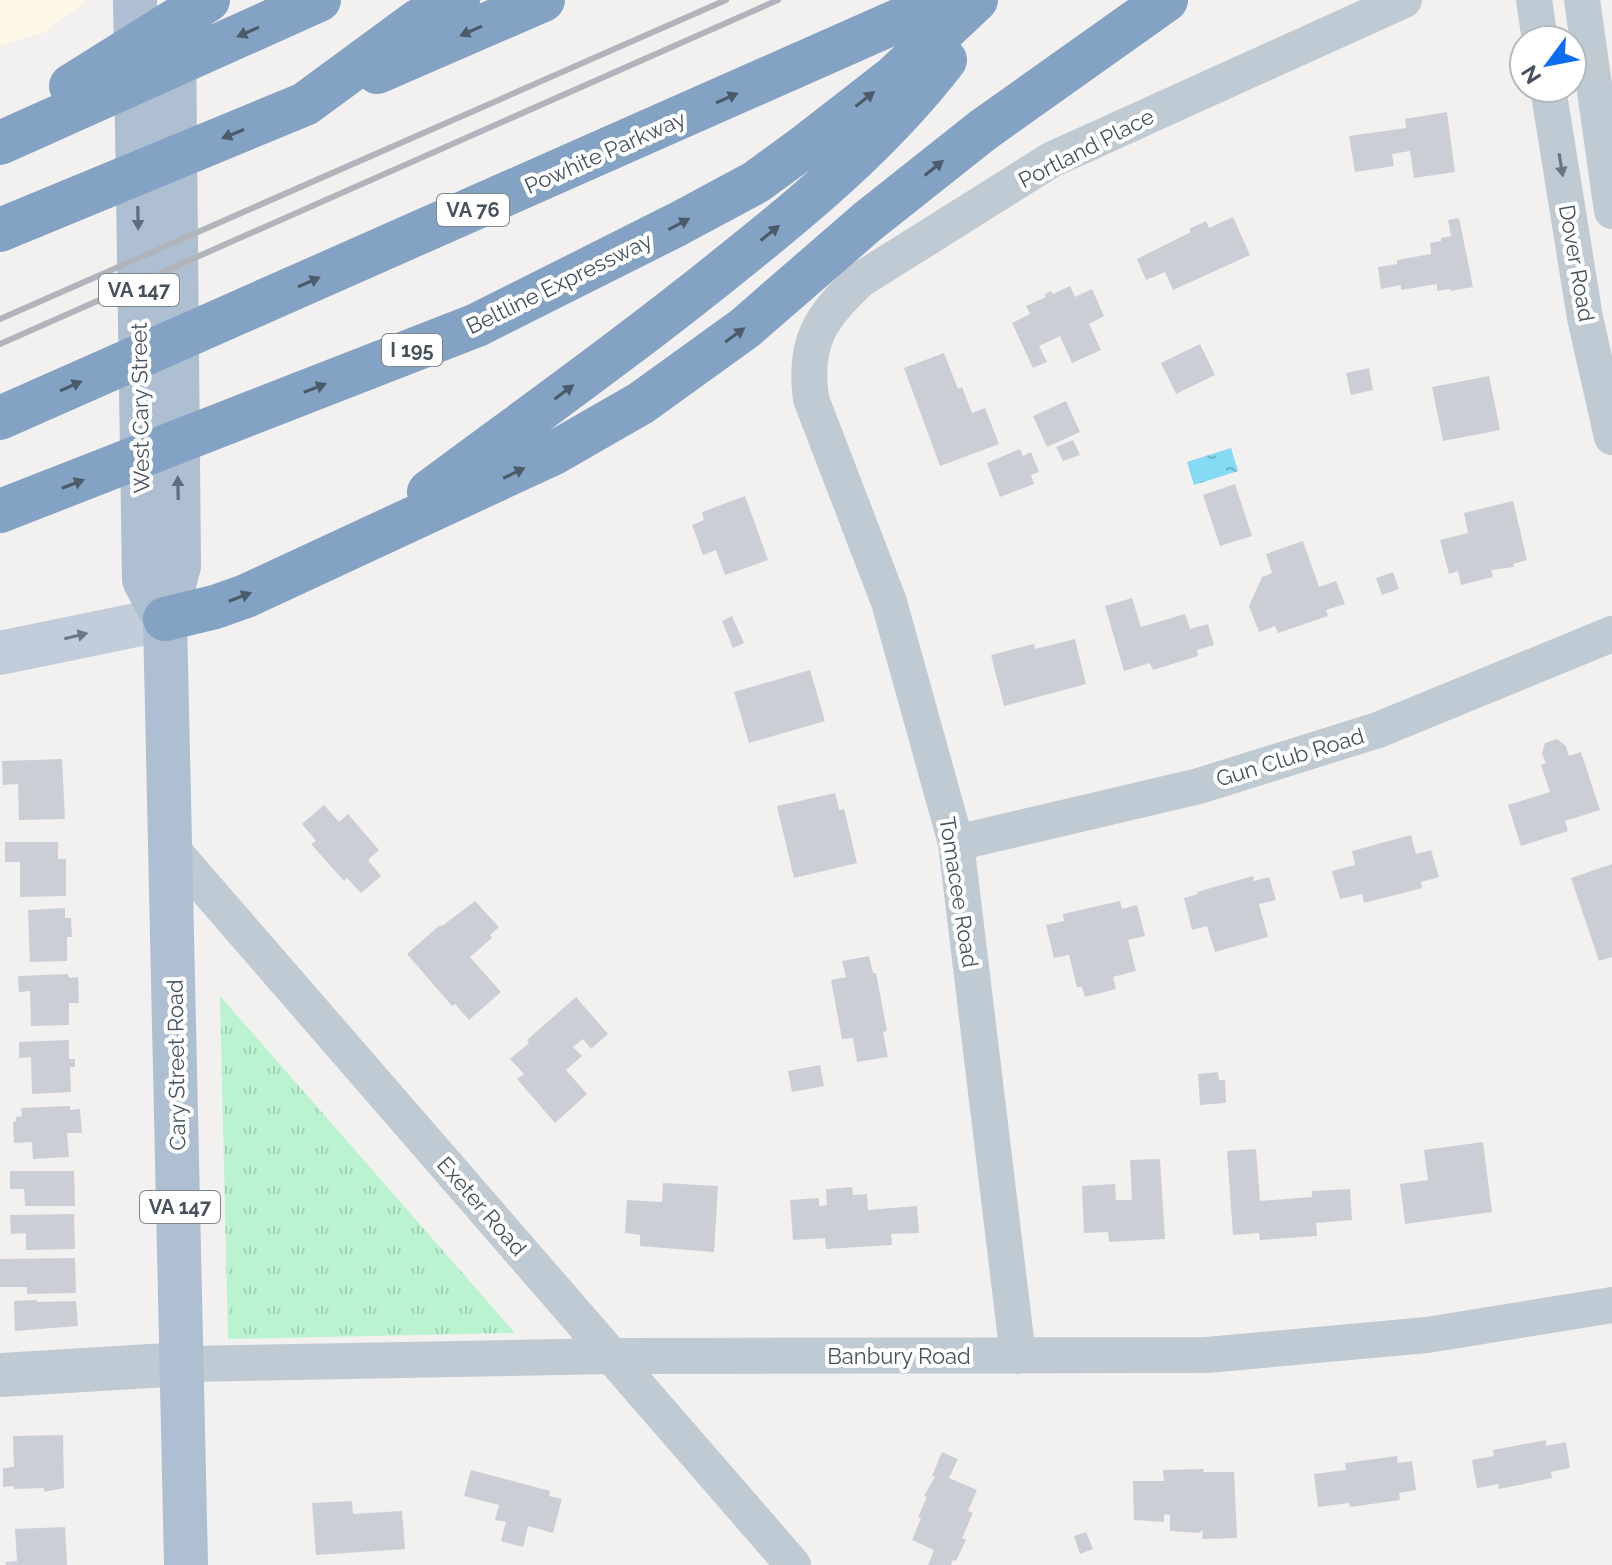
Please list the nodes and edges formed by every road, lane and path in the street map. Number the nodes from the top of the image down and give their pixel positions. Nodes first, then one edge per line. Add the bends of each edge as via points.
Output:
1 (135, 0) edge
2 (173, 0) edge
3 (208, 0) edge
4 (319, 0) edge
5 (458, 0) edge
6 (543, 0) edge
7 (945, 0) edge
8 (976, 0) edge
9 (992, 0) edge
10 (1166, 0) edge
11 (1404, 0) edge
12 (1534, 0) edge
13 (1582, 0) edge
14 (1538, 24) edge
15 (305, 104) junction
16 (1551, 104) edge
17 (0, 126) edge
18 (0, 143) edge
19 (1612, 211) edge
20 (0, 230) edge
21 (811, 399) joint
22 (0, 418) edge
23 (1612, 437) edge
24 (0, 511) edge
25 (367, 540) junction
26 (162, 573) junction
27 (165, 619) junction
28 (1612, 634) edge
29 (0, 653) edge
30 (956, 843) junction
31 (171, 848) junction
32 (1612, 1305) edge
33 (612, 1356) junction
34 (1018, 1356) junction
35 (184, 1364) junction
36 (0, 1375) edge
37 (186, 1565) edge
38 (793, 1565) edge

1 -> 26 main road, West Cary Street / VA 147
26 -> 2 main road, West Cary Street / VA 147
3 - 17 highway
4 -> 18 highway
5 - 15 highway via 418,21
6 -> 15 highway
22 -> 7 highway, Powhite Parkway / VA 76
24 -> 8 highway, Beltline Expressway / I 195 via 477,325 717,203 756,182 894,77
25 -> 9 highway via 662,320 813,198 918,95
25 -> 10 highway via 554,453 641,403 745,328 983,130
11 - 21 street, Portland Place via 1051,160 860,280 835,303 811,349
12 - 14 street
13 - 19 street, Dover Road
15 -> 20 highway
16 -> 23 street, Dover Road via 1585,318
21 - 30 street, Tomacee Road via 889,602
27 -> 25 highway via 246,596
26 - 27 main road, Cary Street Road / VA 147
29 -> 27 main road
27 - 31 main road, Cary Street Road / VA 147
28 - 30 street, Gun Club Road via 1378,730 1199,786
30 - 34 street, Tomacee Road
31 - 33 street, Exeter Road
31 - 35 main road, Cary Street Road / VA 147
32 - 34 street, Banbury Road via 1427,1335 1207,1355
33 - 34 street, Banbury Road
33 - 35 street, Banbury Road
33 - 38 street, Exeter Road
35 - 36 street
35 - 37 main road, Cary Street Road / VA 147

